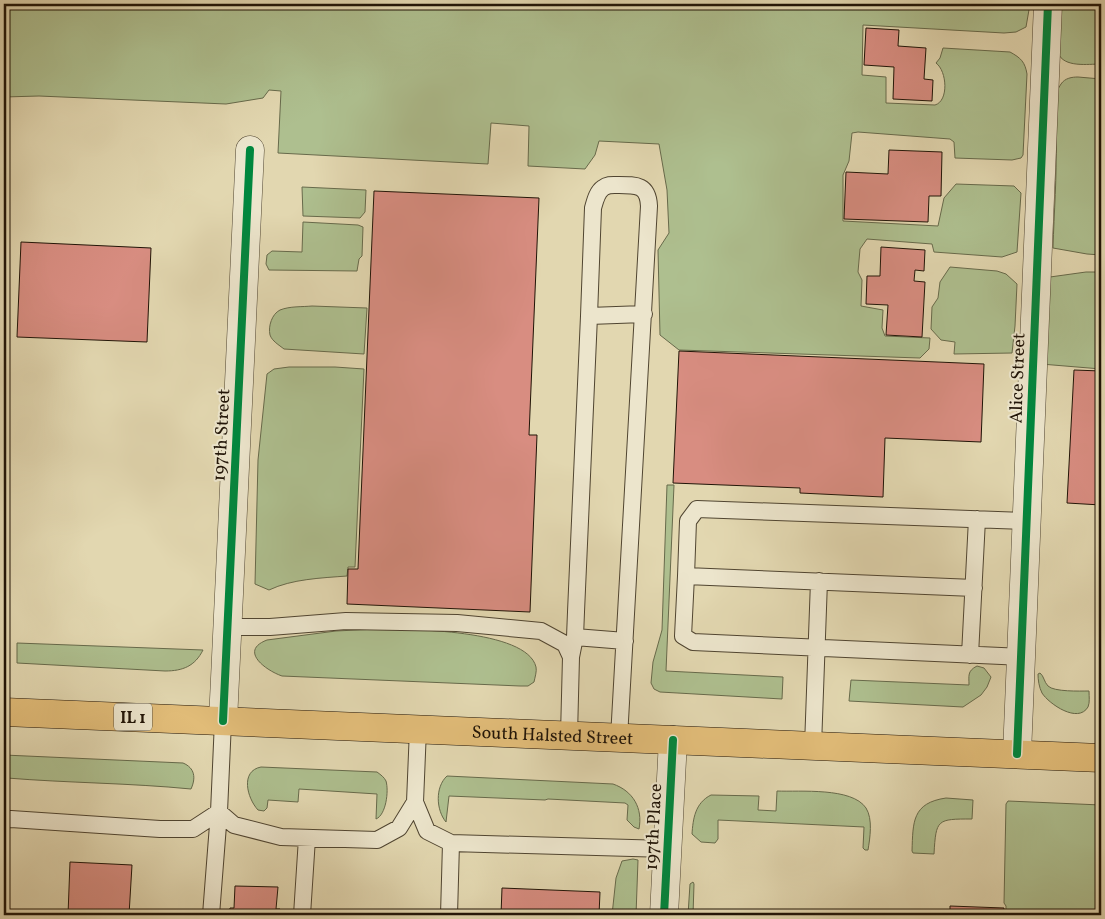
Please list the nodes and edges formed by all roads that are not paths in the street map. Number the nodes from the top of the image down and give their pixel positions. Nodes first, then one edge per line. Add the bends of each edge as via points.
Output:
1 (1048, 4) edge
2 (250, 150) dead end
3 (644, 314) junction
4 (589, 316) junction
5 (977, 519) junction
6 (1026, 521) junction
7 (686, 576) junction
8 (819, 581) junction
9 (974, 588) junction
10 (227, 627) junction
11 (575, 637) junction
12 (625, 641) junction
13 (817, 647) junction
14 (970, 655) junction
15 (571, 657) junction
16 (1021, 657) junction
17 (4, 712) edge
18 (223, 721) junction
19 (418, 729) junction
20 (569, 735) junction
21 (619, 738) junction
22 (673, 740) junction
23 (813, 746) junction
24 (1017, 754) junction
25 (1101, 758) edge
26 (415, 802) junction
27 (219, 812) junction
28 (4, 820) edge
29 (307, 838) junction
30 (451, 843) junction
31 (667, 849) junction
32 (211, 915) edge
33 (302, 915) edge
34 (449, 915) edge
35 (664, 915) edge

1 - 6 street, Alice Street
2 - 10 street, 197th Street
3 - 4 lane
3 - 4 lane via 649,198 639,186 609,185 602,188 595,198 593,208
3 - 12 lane
4 - 11 lane
5 - 6 lane
5 - 7 lane via 697,509 688,521
5 - 9 lane
6 - 16 street, Alice Street
7 - 8 lane
7 - 13 lane via 683,636 693,642
8 - 9 lane
8 - 13 lane
9 - 14 lane
10 - 15 lane via 346,621 457,623 541,631 565,644
10 - 18 street, 197th Street
11 - 12 lane
11 - 15 lane
12 - 21 lane
13 - 14 lane
13 - 23 lane
14 - 16 lane
15 - 20 lane
16 - 24 street, Alice Street
17 - 18 main road, South Halsted Street / IL 1
18 - 19 main road, South Halsted Street / IL 1
18 - 27 lane
19 - 20 main road, South Halsted Street / IL 1
19 - 26 lane
20 - 21 main road, South Halsted Street / IL 1
21 - 22 main road, South Halsted Street / IL 1
22 - 23 main road, South Halsted Street / IL 1
22 - 31 street, 197th Place
23 - 24 main road, South Halsted Street / IL 1
24 - 25 main road, South Halsted Street / IL 1
26 - 29 lane via 399,828 377,840
26 - 30 lane via 427,831
27 - 28 lane via 193,829
27 - 29 lane via 234,825 281,837
27 - 32 lane
29 - 33 lane
30 - 31 lane
30 - 34 lane
31 - 35 street, 197th Place

